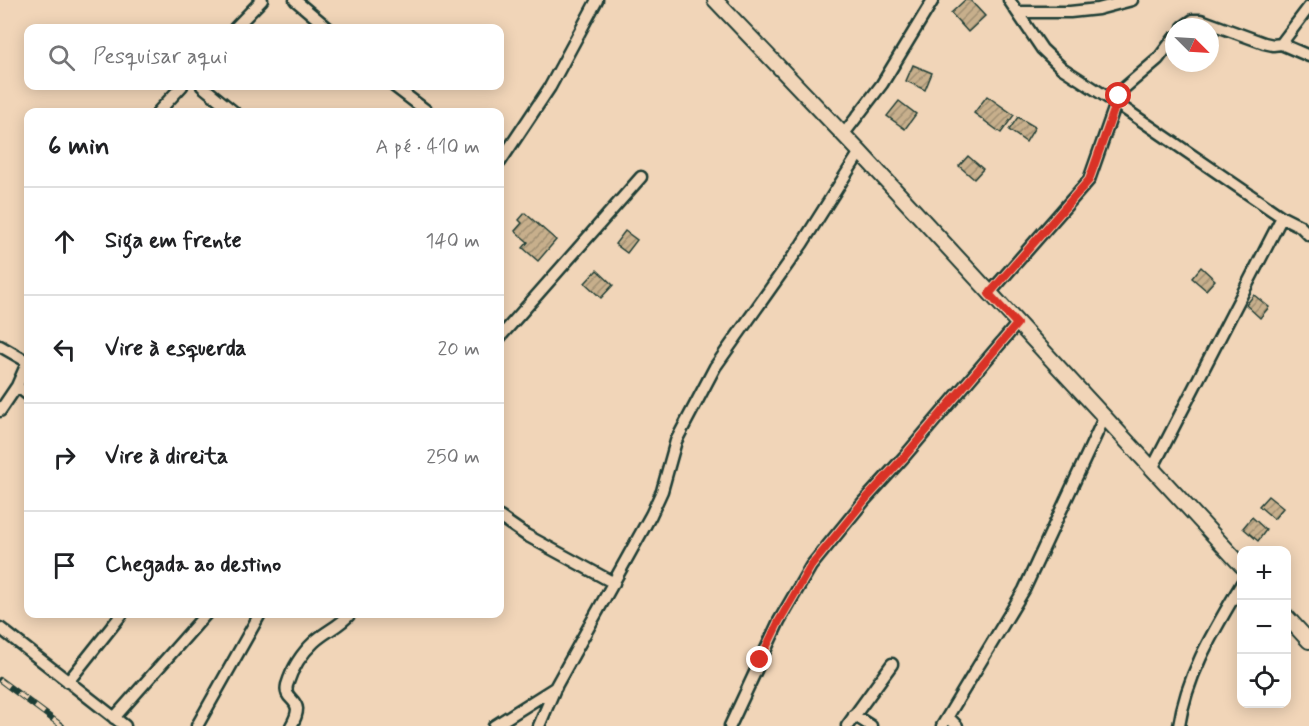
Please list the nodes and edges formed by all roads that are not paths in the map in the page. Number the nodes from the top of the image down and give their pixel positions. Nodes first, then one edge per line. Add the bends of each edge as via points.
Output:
1 (245, 0) edge
2 (295, 0) edge
3 (597, 0) edge
4 (715, 0) edge
5 (933, 0) edge
6 (1009, 0) edge
7 (1132, 0) edge
8 (259, 4) edge
9 (1309, 8) edge
10 (1017, 12) junction
11 (239, 24) edge
12 (323, 24) edge
13 (1219, 27) edge
14 (1281, 44) junction
15 (1165, 50) edge
16 (1309, 56) edge
17 (178, 90) edge
18 (207, 90) edge
19 (399, 90) edge
20 (1116, 103) junction
21 (162, 108) edge
22 (229, 108) edge
23 (423, 108) edge
24 (843, 135) junction
25 (860, 152) junction
26 (504, 156) edge
27 (641, 177) dead end
28 (1282, 217) junction
29 (1305, 223) edge
30 (1309, 235) edge
31 (989, 294) junction
32 (1017, 324) junction
33 (504, 332) edge
34 (0, 346) edge
35 (24, 360) edge
36 (24, 371) edge
37 (17, 386) junction
38 (24, 392) edge
39 (0, 411) edge
40 (1104, 418) junction
41 (1152, 469) junction
42 (504, 520) edge
43 (1237, 561) edge
44 (614, 582) junction
45 (1237, 593) edge
46 (119, 618) edge
47 (202, 618) edge
48 (258, 618) edge
49 (347, 618) edge
50 (1291, 620) edge
51 (0, 628) edge
52 (1309, 640) edge
53 (892, 664) dead end
54 (68, 682) junction
55 (556, 686) junction
56 (854, 715) junction
57 (114, 718) junction
58 (945, 722) edge
59 (125, 726) edge
60 (197, 726) edge
61 (291, 726) edge
62 (494, 726) edge
63 (539, 726) edge
64 (730, 726) edge
65 (847, 726) edge
66 (871, 726) edge
67 (957, 726) edge
68 (1179, 726) edge

1 - 8 street
2 - 12 street
3 - 26 street via 550,87
4 - 24 street
5 - 24 street via 882,84
6 - 10 street
7 - 10 street via 1070,12
8 - 11 street
9 - 14 street
10 - 20 street via 1042,49 1062,68
13 - 14 street via 1264,43
14 - 16 street
15 - 20 street via 1123,89
17 - 21 street
18 - 22 street
19 - 23 street
20 - 28 street
20 - 31 street via 1089,180
24 - 25 street
25 - 31 street
25 - 44 street via 802,244 715,367 676,441 651,515
27 - 33 street
28 - 29 street
28 - 41 street
29 - 30 street
31 - 32 street
32 - 40 street
32 - 64 street via 811,566 779,621
34 - 35 street
36 - 37 street
37 - 38 street
37 - 39 street
40 - 41 street
40 - 58 street via 1024,590
41 - 43 street
42 - 44 street via 525,536
44 - 55 street
45 - 68 street via 1198,660
46 - 54 street
47 - 57 street
48 - 60 street
49 - 61 street via 314,642 297,662 286,689 297,711
50 - 52 street
51 - 54 street
53 - 56 street
54 - 57 street
55 - 62 street
55 - 63 street
56 - 65 street
56 - 66 street
57 - 59 street
58 - 67 street

